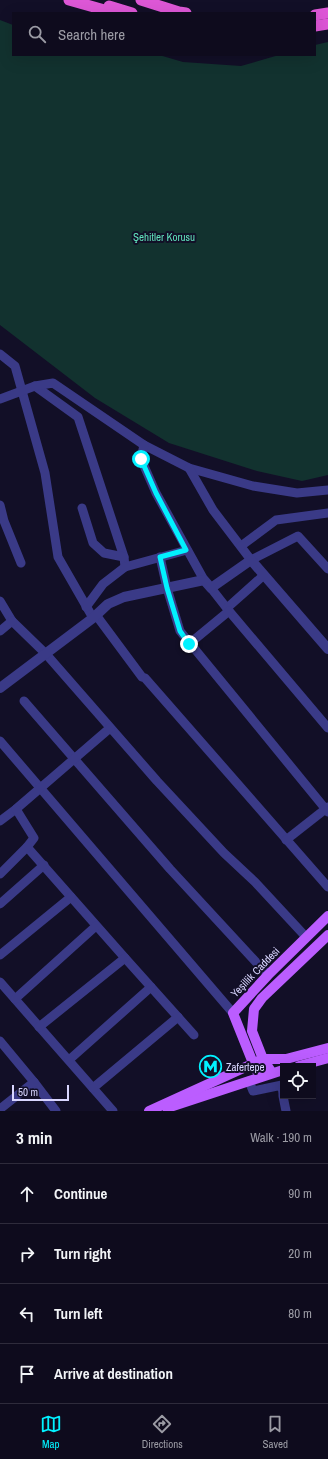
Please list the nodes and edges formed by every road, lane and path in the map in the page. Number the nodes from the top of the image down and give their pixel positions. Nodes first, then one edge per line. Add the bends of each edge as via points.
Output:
1 (69, 0) edge
2 (92, 0) edge
3 (141, 0) edge
4 (111, 12) edge
5 (129, 12) edge
6 (179, 12) edge
7 (328, 13) edge
8 (316, 15) edge
9 (328, 24) edge
10 (316, 26) edge
11 (0, 354) edge
12 (34, 386) junction
13 (21, 390) junction
14 (0, 399) edge
15 (144, 445) junction
16 (189, 468) junction
17 (328, 490) edge
18 (0, 505) edge
19 (82, 508) dead end
20 (328, 513) edge
21 (2, 522) edge
22 (241, 546) junction
23 (186, 550) junction
24 (124, 557) junction
25 (160, 557) junction
26 (251, 560) junction
27 (21, 563) dead end
28 (125, 567) junction
29 (328, 569) edge
30 (264, 575) junction
31 (204, 580) junction
32 (167, 588) junction
33 (211, 588) junction
34 (0, 601) edge
35 (86, 607) junction
36 (228, 609) junction
37 (95, 617) junction
38 (12, 621) junction
39 (0, 631) edge
40 (189, 644) junction
41 (328, 649) edge
42 (46, 654) junction
43 (0, 688) edge
44 (24, 701) dead end
45 (110, 728) junction
46 (328, 728) edge
47 (0, 741) edge
48 (73, 759) junction
49 (40, 788) junction
50 (16, 809) junction
51 (327, 810) edge
52 (0, 821) edge
53 (286, 840) junction
54 (27, 847) junction
55 (44, 865) junction
56 (0, 874) edge
57 (328, 887) edge
58 (71, 897) junction
59 (0, 904) edge
60 (328, 916) edge
61 (96, 926) junction
62 (328, 935) edge
63 (306, 936) junction
64 (0, 955) edge
65 (124, 958) junction
66 (268, 975) junction
67 (0, 982) edge
68 (151, 987) junction
69 (15, 999) junction
70 (233, 1012) junction
71 (178, 1017) junction
72 (40, 1027) junction
73 (194, 1035) dead end
74 (0, 1041) edge
75 (328, 1048) edge
76 (328, 1058) edge
77 (263, 1059) junction
78 (69, 1060) junction
79 (253, 1063) junction
80 (310, 1063) edge
81 (280, 1071) edge
82 (272, 1073) junction
83 (260, 1077) junction
84 (249, 1081) junction
85 (34, 1082) junction
86 (280, 1086) edge
87 (93, 1088) junction
88 (284, 1099) edge
89 (2, 1104) edge
90 (52, 1109) edge
91 (113, 1111) edge
92 (149, 1111) edge
93 (162, 1111) edge
94 (286, 1111) edge

1 - 4 highway
2 - 5 highway
3 - 6 highway
7 - 8 highway
9 - 10 highway
11 - 13 street via 14,366
12 - 13 street
12 - 15 street via 53,383
12 - 24 street via 78,417
13 - 14 street
13 - 35 street via 45,473 58,557
15 - 16 street
15 - 23 street via 141,459
16 - 17 street via 253,486 297,492
16 - 22 street via 213,510
18 - 21 street
19 - 24 street via 93,543 104,553
20 - 22 street via 276,520
21 - 27 street
22 - 26 street
23 - 25 street
23 - 31 street
24 - 28 street
25 - 28 street
25 - 32 street
26 - 29 street via 298,536
26 - 30 street
26 - 33 street
28 - 35 street via 103,584
30 - 36 street
30 - 41 street
31 - 32 street
31 - 33 street
32 - 37 street via 124,597 108,604
32 - 40 street via 180,631
33 - 36 street
34 - 38 street
35 - 37 street
36 - 40 street
36 - 46 street
37 - 42 street
37 - 53 street via 142,677 146,678
38 - 39 street
38 - 42 street
40 - 51 street
42 - 43 street
42 - 45 street
44 - 48 street
45 - 48 street
45 - 63 street via 224,853
47 - 49 street
48 - 49 street
48 - 66 street
49 - 50 street
49 - 70 street
50 - 52 street
50 - 54 street via 34,838
51 - 53 street
53 - 57 street
54 - 55 street
54 - 56 street
55 - 58 street
55 - 59 street
58 - 61 street
58 - 64 street
60 - 63 main road, Yeşillik Caddesi
61 - 65 street
61 - 69 street
62 - 77 main road via 262,998 254,1009 252,1031
63 - 66 main road, Yeşillik Caddesi
65 - 68 street
65 - 72 street
66 - 70 main road, Yeşillik Caddesi
67 - 69 street
68 - 71 street
68 - 78 street
69 - 72 street
70 - 79 main road, Yeşillik Caddesi
71 - 73 street
71 - 87 street
72 - 78 street
74 - 85 street
75 - 77 main road via 286,1059
76 - 80 main road
77 - 79 main road
77 - 82 main road
78 - 87 street
79 - 83 main road, Yeşillik Caddesi
79 - 92 main road
81 - 82 main road
82 - 83 main road
83 - 84 main road
84 - 86 street via 253,1090
84 - 93 main road
85 - 89 street
85 - 90 street
87 - 91 street
88 - 94 street

